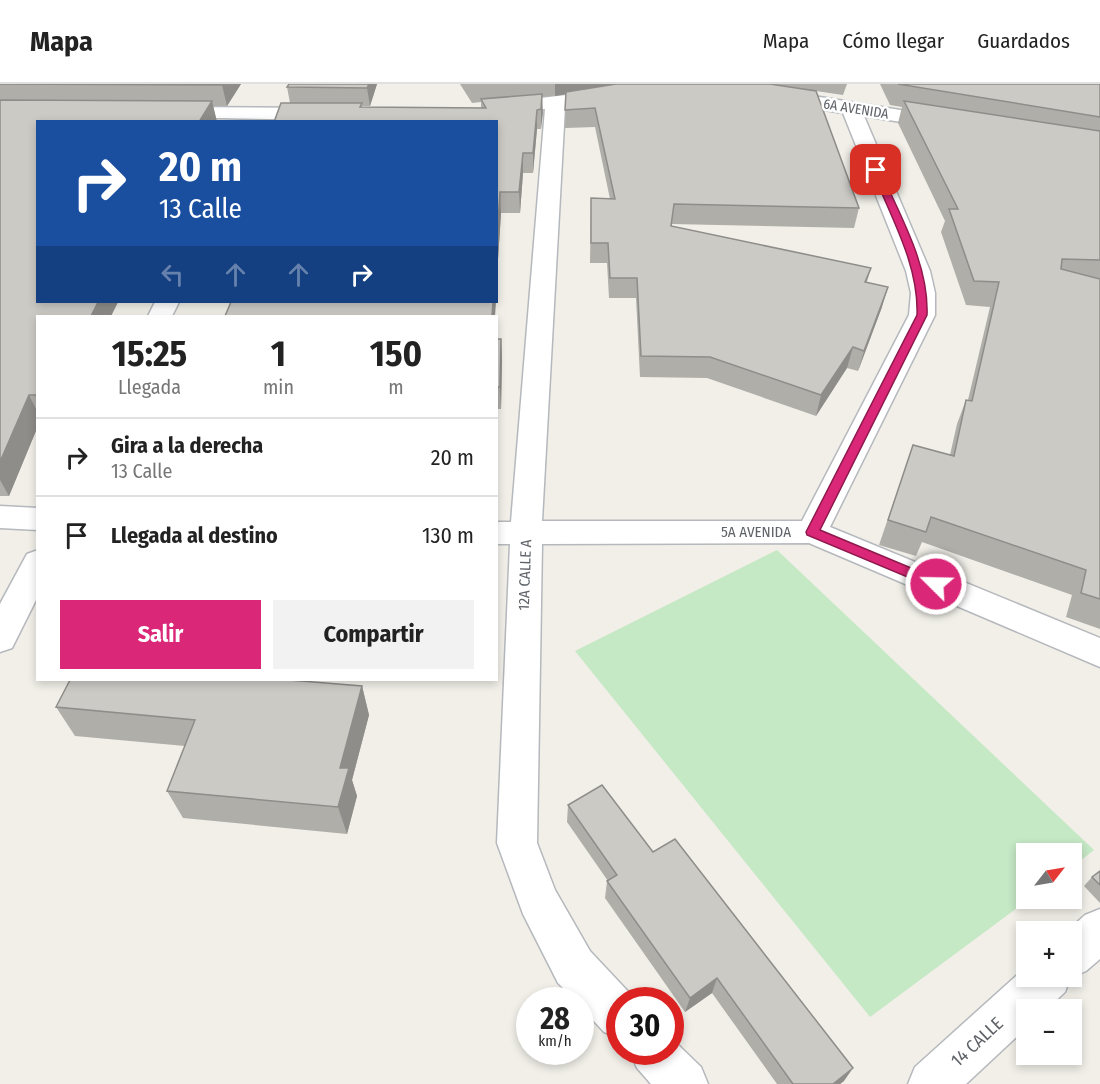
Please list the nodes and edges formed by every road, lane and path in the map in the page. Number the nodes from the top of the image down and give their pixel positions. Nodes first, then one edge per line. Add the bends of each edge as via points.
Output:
1 (625, 93) edge
2 (762, 94) edge
3 (555, 104) junction
4 (851, 109) junction
5 (476, 111) edge
6 (154, 113) edge
7 (340, 114) edge
8 (259, 118) edge
9 (964, 126) edge
10 (0, 517) edge
11 (36, 519) edge
12 (812, 532) junction
13 (511, 533) edge
14 (36, 566) edge
15 (0, 638) edge
16 (1100, 653) edge
17 (1100, 930) edge
18 (1082, 946) edge
19 (1037, 987) edge
20 (606, 1001) edge
21 (666, 1065) edge
22 (684, 1084) edge
23 (932, 1084) edge

1 - 3 street
2 - 4 street, 6A AVENIDA
3 - 5 street
3 - 13 street, 12A CALLE A
4 - 9 street, 6A AVENIDA
4 - 12 street via 918,271 923,292 922,315
6 - 8 street
7 - 8 street
10 - 11 street
12 - 13 street, 5A AVENIDA
12 - 16 street, 5A AVENIDA
13 - 20 street, 12A CALLE A via 517,843 538,900 574,967
14 - 15 street
17 - 18 street
19 - 23 street, 14 CALLE
21 - 22 street

